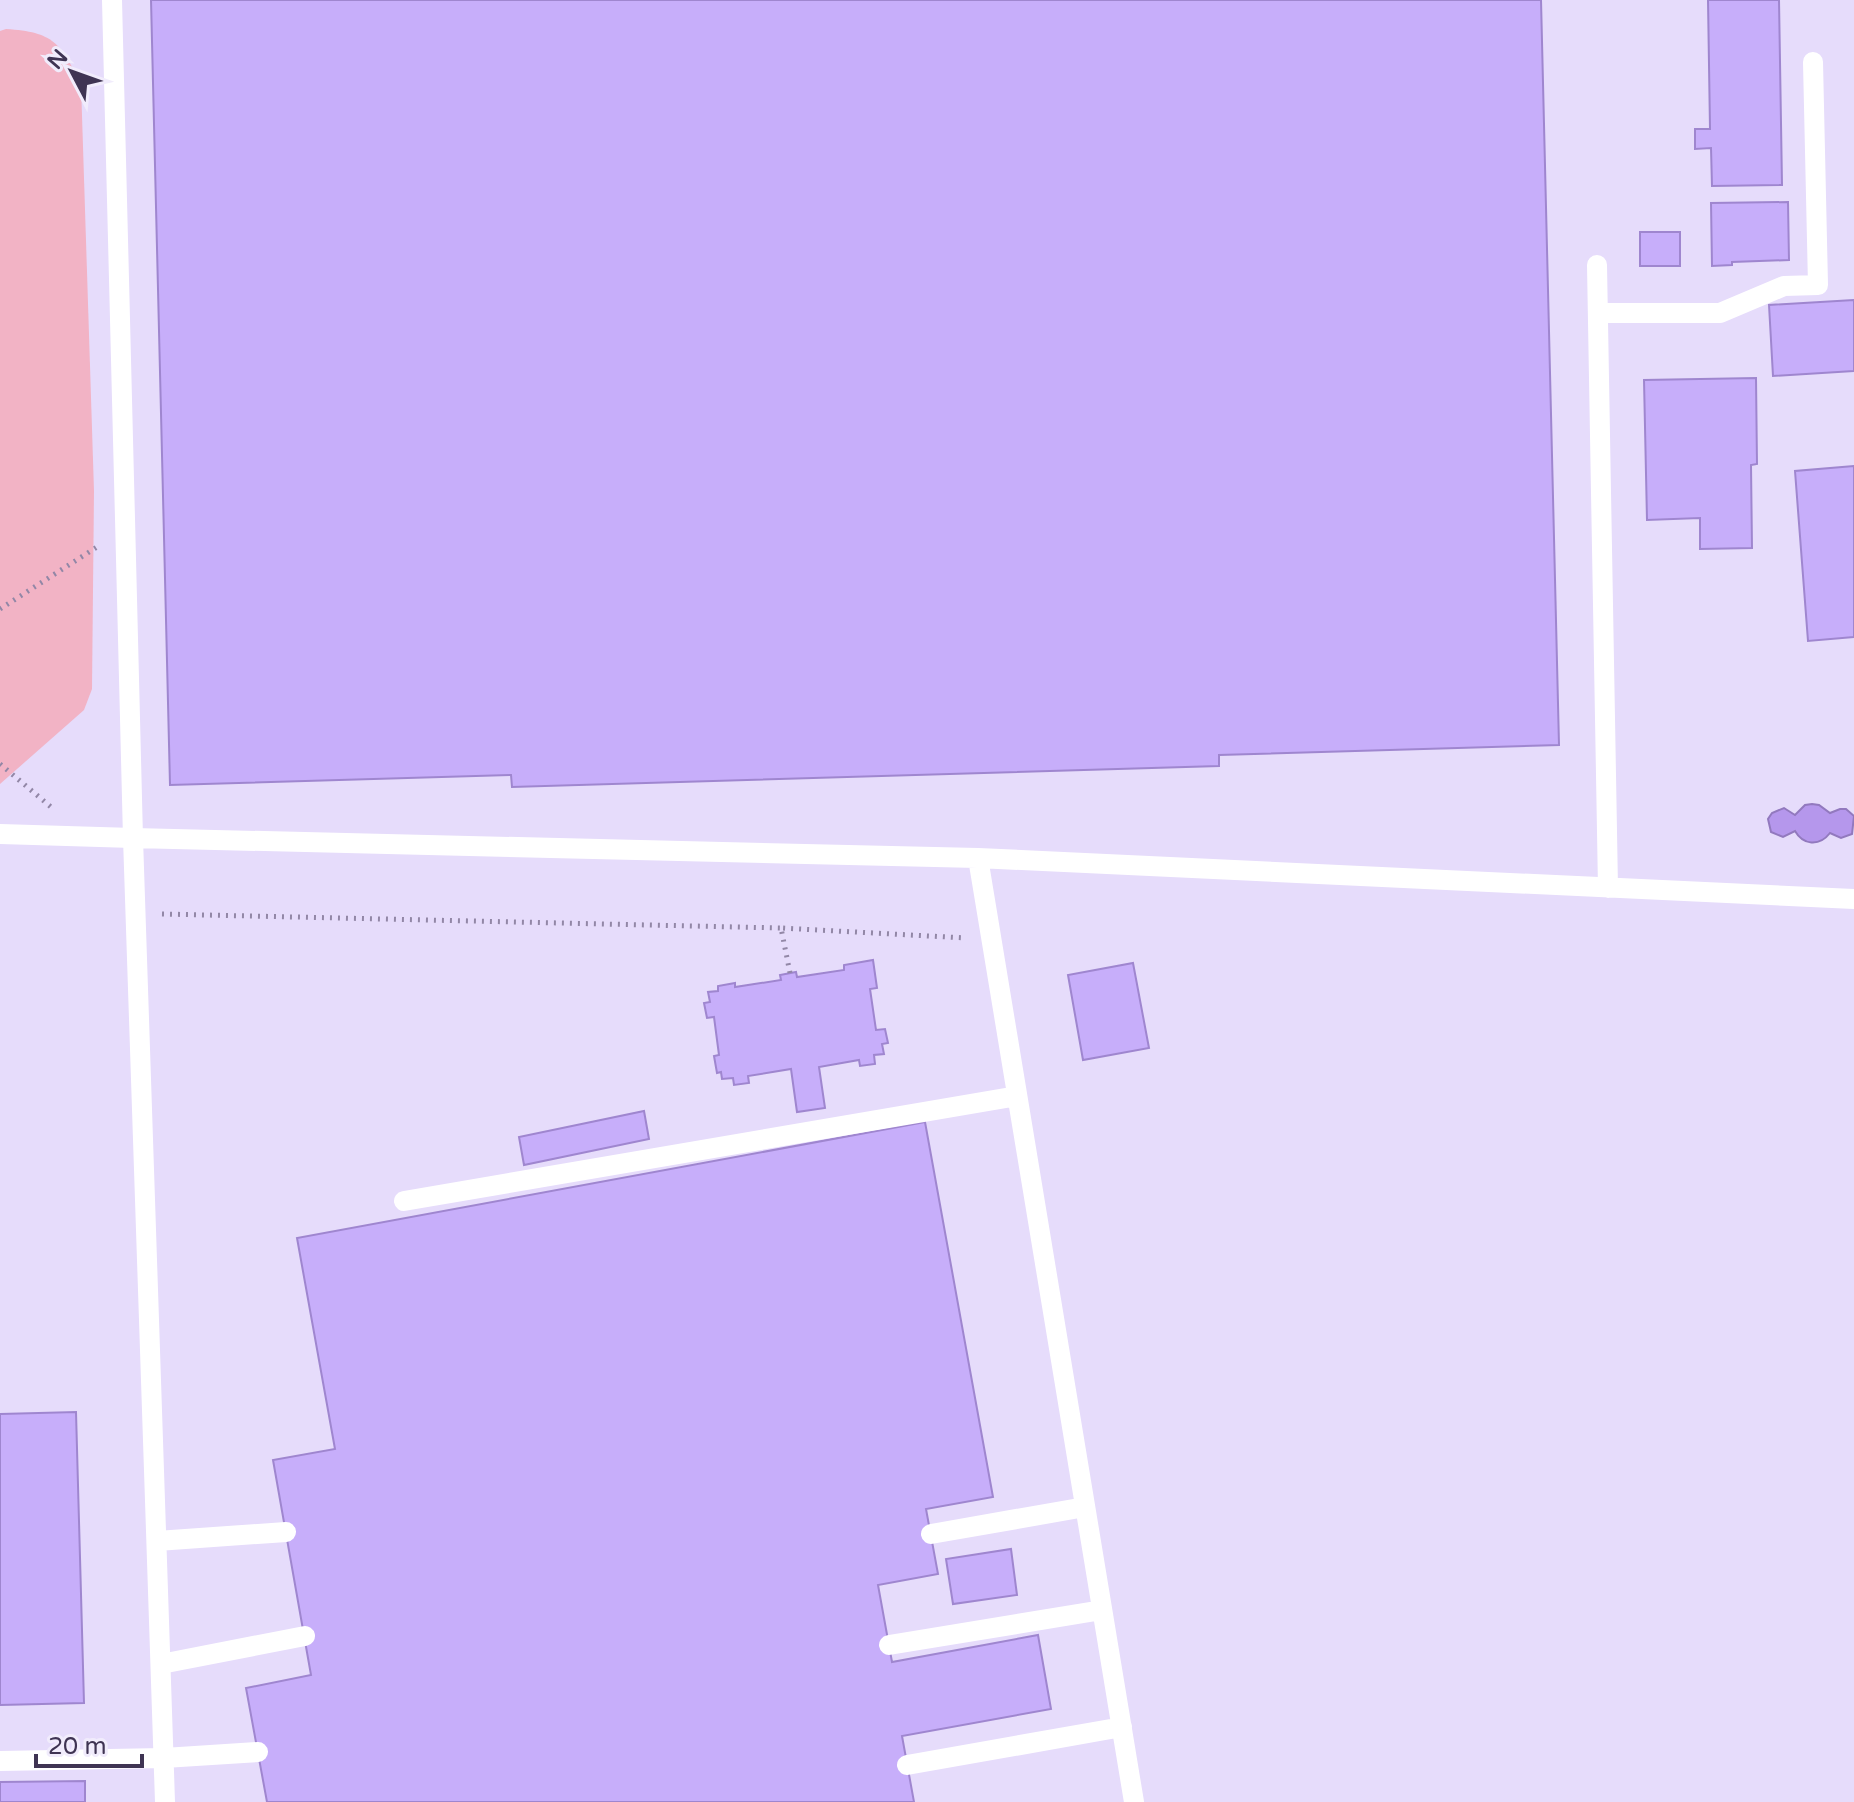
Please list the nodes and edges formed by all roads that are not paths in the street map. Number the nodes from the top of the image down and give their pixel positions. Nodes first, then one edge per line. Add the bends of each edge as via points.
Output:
1 (112, 0) edge
2 (1813, 62) dead end
3 (1597, 265) dead end
4 (1598, 313) junction
5 (0, 834) edge
6 (133, 838) junction
7 (978, 858) junction
8 (1608, 888) junction
9 (1854, 899) edge
10 (1017, 1096) junction
11 (404, 1201) dead end
12 (1085, 1507) junction
13 (286, 1532) dead end
14 (931, 1534) dead end
15 (157, 1541) junction
16 (1102, 1610) junction
17 (305, 1636) dead end
18 (889, 1645) dead end
19 (161, 1664) junction
20 (1122, 1727) junction
21 (258, 1752) dead end
22 (164, 1758) junction
23 (0, 1761) edge
24 (907, 1765) dead end
25 (165, 1802) edge
26 (1134, 1802) edge

1 - 6 lane
2 - 4 lane via 1818,285 1784,286 1720,313
3 - 4 lane
4 - 8 lane
5 - 6 lane
6 - 7 lane
6 - 15 lane
7 - 8 lane
7 - 10 lane
8 - 9 lane
10 - 11 lane
10 - 12 lane
12 - 14 lane
12 - 16 lane
13 - 15 lane
15 - 19 lane
16 - 18 lane
16 - 20 lane
17 - 19 lane
19 - 22 lane
20 - 24 lane
20 - 26 lane
21 - 22 lane
22 - 23 lane
22 - 25 lane

